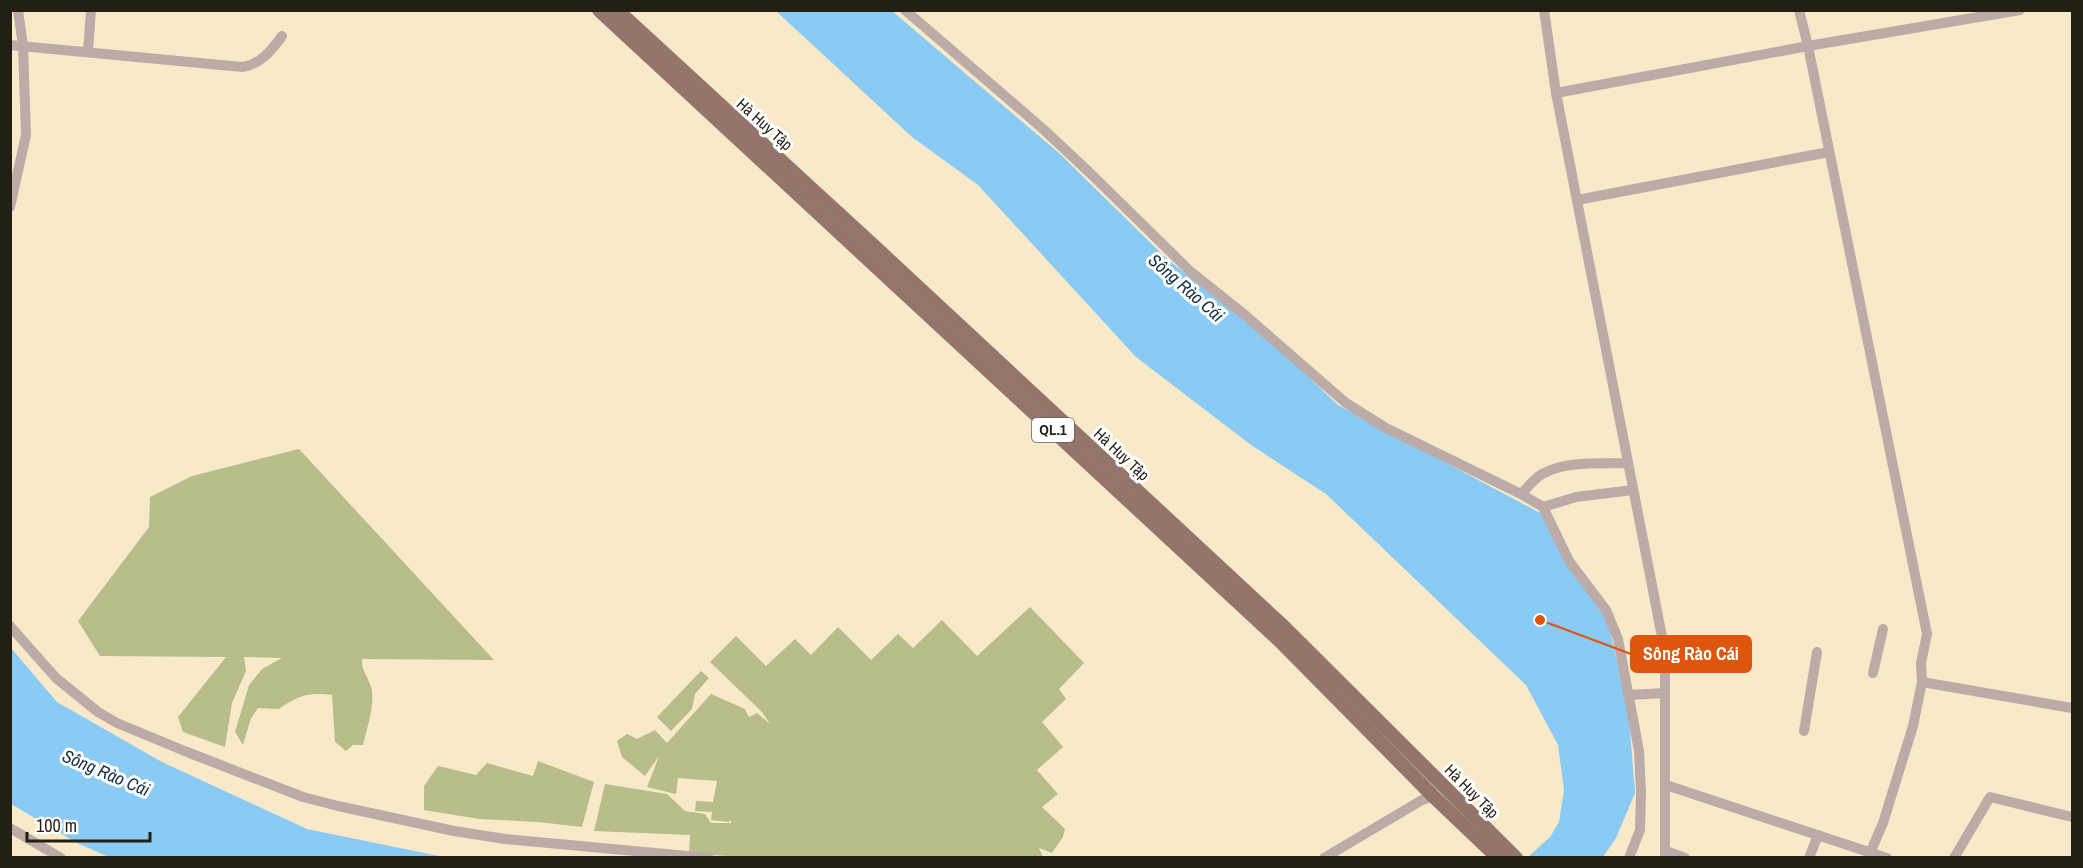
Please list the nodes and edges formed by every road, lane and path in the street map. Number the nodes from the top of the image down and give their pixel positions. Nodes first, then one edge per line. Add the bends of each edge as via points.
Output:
1 (18, 10) edge
2 (91, 10) edge
3 (599, 10) edge
4 (617, 10) edge
5 (905, 10) edge
6 (1544, 10) edge
7 (1799, 10) edge
8 (2020, 10) edge
9 (1993, 13) edge
10 (282, 36) dead end
11 (10, 45) edge
12 (23, 46) junction
13 (1808, 46) junction
14 (88, 51) junction
15 (1556, 93) junction
16 (1830, 152) junction
17 (1577, 200) junction
18 (10, 207) edge
19 (1628, 463) junction
20 (1633, 489) junction
21 (1521, 494) junction
22 (1543, 507) junction
23 (10, 626) edge
24 (1883, 629) dead end
25 (1817, 652) dead end
26 (1873, 673) dead end
27 (1922, 682) junction
28 (1665, 693) junction
29 (1629, 695) junction
30 (2073, 708) edge
31 (1804, 730) dead end
32 (1666, 785) junction
33 (1433, 796) junction
34 (2073, 817) edge
35 (10, 828) edge
36 (1818, 835) junction
37 (1665, 854) edge
38 (1507, 855) edge
39 (1869, 855) edge
40 (61, 858) edge
41 (709, 858) edge
42 (1324, 858) edge
43 (1629, 858) edge
44 (1685, 858) edge
45 (1809, 858) edge
46 (1887, 858) edge
47 (1954, 858) edge

1 - 12 street
2 - 14 street
3 - 33 main road, Hà Huy Tập / QL.1 via 1281,642
4 - 38 main road, Hà Huy Tập / QL.1 via 1284,627
5 - 21 street via 1050,136 1191,272 1346,403 1386,428
6 - 15 street
7 - 13 street
8 - 9 street
9 - 13 street
10 - 14 street via 255,64 242,67
11 - 12 street
12 - 14 street
12 - 18 street via 26,135
13 - 15 street
13 - 16 street
15 - 17 street
16 - 17 street
16 - 27 street via 1927,634
17 - 19 street
19 - 20 street
19 - 21 street via 1556,468 1540,476
20 - 22 street via 1568,498
20 - 28 street via 1665,652
21 - 22 street
22 - 29 street via 1569,561 1612,622
23 - 41 street via 56,678 98,712 187,752 303,796 495,838
24 - 26 street
25 - 31 street
27 - 30 street
27 - 39 street via 1913,726
28 - 29 street
28 - 32 street
29 - 43 street via 1639,751 1642,808 1640,830
32 - 36 street
32 - 37 street
33 - 38 main road, Hà Huy Tập / QL.1
33 - 42 street
34 - 47 street via 1990,797
35 - 40 street
36 - 39 street
36 - 45 street
37 - 44 street
39 - 46 street

